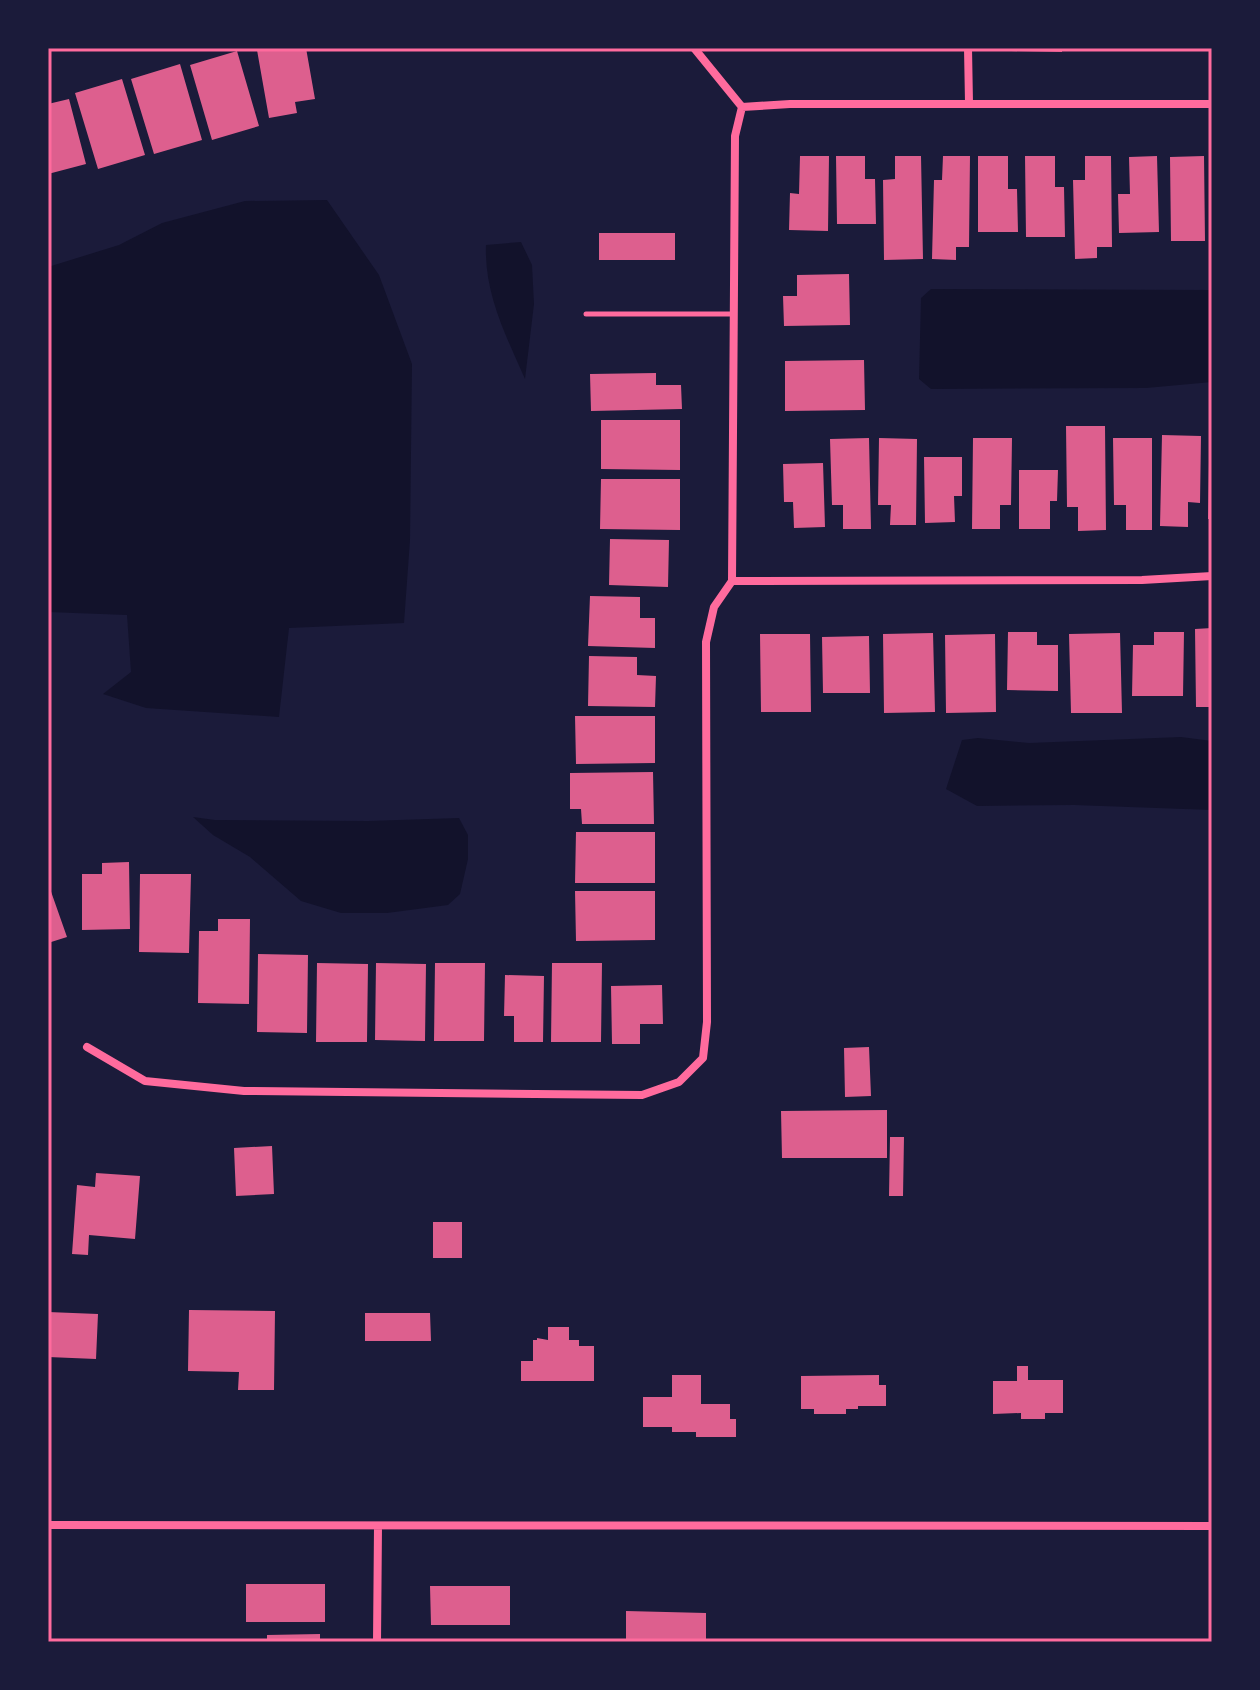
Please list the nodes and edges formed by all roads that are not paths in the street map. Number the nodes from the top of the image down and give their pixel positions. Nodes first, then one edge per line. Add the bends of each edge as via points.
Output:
1 (694, 48) edge
2 (968, 48) edge
3 (969, 103) junction
4 (1212, 104) edge
5 (742, 107) junction
6 (586, 314) dead end
7 (734, 314) junction
8 (1212, 576) edge
9 (732, 581) junction
10 (87, 1047) dead end
11 (48, 1525) edge
12 (378, 1526) junction
13 (1212, 1526) edge
14 (377, 1642) edge

1 - 5 street
2 - 3 street
3 - 4 street
3 - 5 street
5 - 7 street via 735,136
6 - 7 lane
7 - 9 street
8 - 9 street
9 - 10 street via 714,607 706,642 707,1022 703,1058 679,1082 642,1095 244,1091 145,1081
11 - 12 street
12 - 13 street
12 - 14 street

